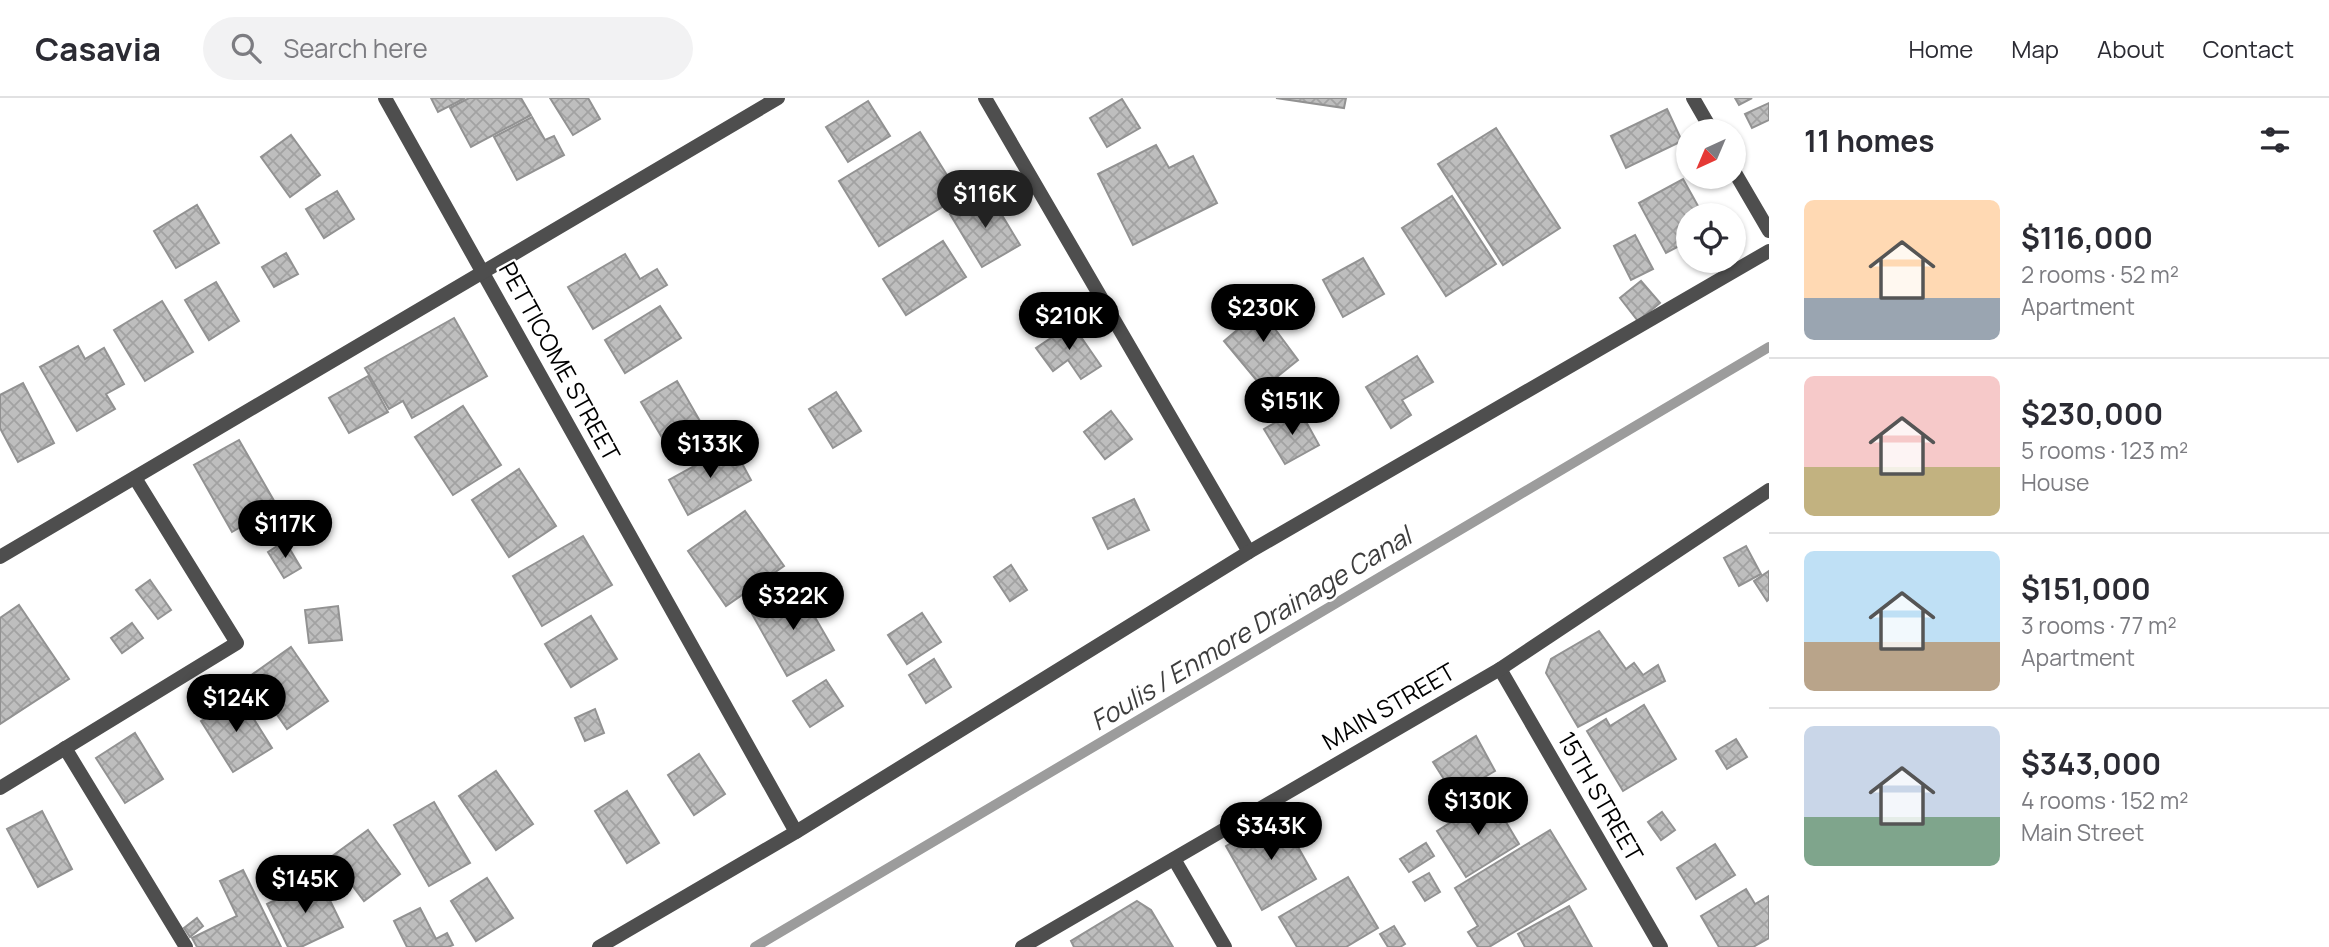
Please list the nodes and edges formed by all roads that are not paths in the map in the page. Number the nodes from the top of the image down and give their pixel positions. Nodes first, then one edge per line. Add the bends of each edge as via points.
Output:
1 (385, 98) edge
2 (778, 98) edge
3 (985, 98) edge
4 (1693, 98) edge
5 (1705, 119) edge
6 (1744, 189) edge
7 (1769, 231) edge
8 (1769, 251) edge
9 (482, 273) junction
10 (135, 478) junction
11 (1769, 490) edge
12 (1249, 552) junction
13 (0, 557) edge
14 (1500, 669) junction
15 (65, 748) junction
16 (0, 788) edge
17 (796, 832) junction
18 (1174, 859) junction
19 (186, 947) edge
20 (599, 947) edge
21 (1022, 947) edge
22 (1225, 947) edge
23 (1661, 947) edge

1 - 9 street, PETTICOME STREET
2 - 9 street
3 - 12 street
4 - 5 street
6 - 7 street
8 - 12 street
9 - 10 street
9 - 17 street, PETTICOME STREET
10 - 13 street
10 - 15 street via 237,643
11 - 14 street, MAIN STREET
12 - 17 street
14 - 18 street, MAIN STREET
14 - 23 street, 15TH STREET
15 - 16 street
15 - 19 street
17 - 20 street
18 - 21 street, MAIN STREET
18 - 22 street

